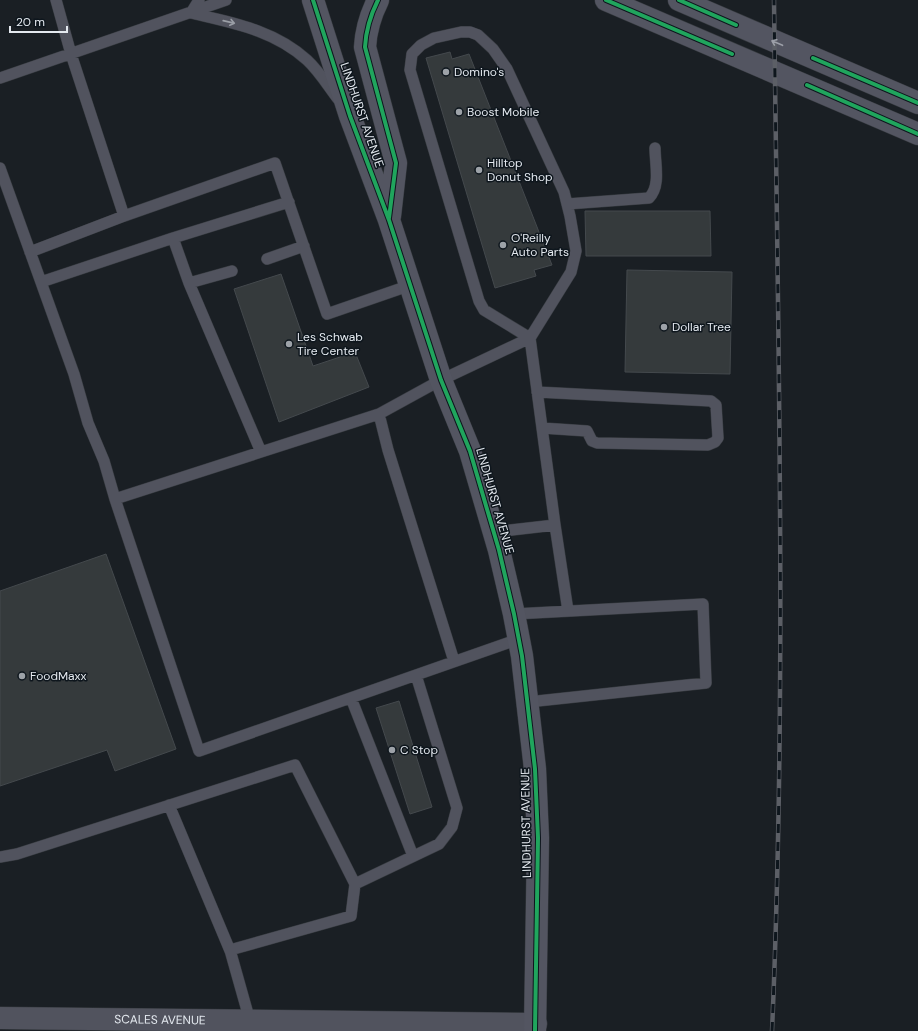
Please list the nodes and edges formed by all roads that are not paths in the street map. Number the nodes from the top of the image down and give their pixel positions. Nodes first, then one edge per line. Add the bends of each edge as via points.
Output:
1 (56, 0) edge
2 (199, 0) edge
3 (226, 0) edge
4 (313, 0) edge
5 (378, 0) edge
6 (606, 0) edge
7 (678, 0) edge
8 (191, 13) junction
9 (71, 54) junction
10 (0, 78) edge
11 (918, 103) edge
12 (350, 116) junction
13 (918, 134) edge
14 (655, 148) dead end
15 (0, 168) edge
16 (289, 202) junction
17 (567, 204) junction
18 (124, 216) junction
19 (389, 220) junction
20 (173, 238) junction
21 (304, 246) junction
22 (30, 252) junction
23 (266, 259) dead end
24 (232, 271) dead end
25 (41, 282) junction
26 (189, 283) junction
27 (411, 286) junction
28 (530, 338) junction
29 (441, 380) junction
30 (537, 392) junction
31 (379, 414) junction
32 (542, 428) junction
33 (261, 452) junction
34 (115, 499) junction
35 (555, 525) junction
36 (494, 532) junction
37 (568, 611) junction
38 (514, 614) junction
39 (519, 639) junction
40 (454, 661) junction
41 (416, 675) junction
42 (351, 698) junction
43 (528, 702) junction
44 (169, 805) junction
45 (413, 856) junction
46 (0, 857) edge
47 (355, 884) junction
48 (231, 953) junction
49 (0, 1018) edge
50 (250, 1021) junction
51 (536, 1027) edge

1 - 9 lane
2 - 8 lane
3 - 8 lane
4 - 12 main road, LINDHURST AVENUE
5 - 19 main road via 366,30 365,47 396,163
6 - 13 main road
11 -> 7 main road
8 - 9 lane
8 -> 12 lane via 254,29 290,46 308,61
9 - 10 lane
9 - 18 lane
12 - 19 main road, LINDHURST AVENUE
14 - 17 lane via 656,185 655,192 649,198
15 - 22 lane
16 - 18 lane via 274,163
16 - 20 lane
16 - 21 lane
17 - 28 lane via 576,251 571,272
17 - 28 lane via 564,192 507,69 493,49 478,35 470,32 434,38 420,45 412,54 410,70 479,301 484,310
18 - 22 lane
19 - 27 main road, LINDHURST AVENUE
20 - 25 lane
20 - 26 lane
21 - 23 lane
21 - 27 lane via 327,314
22 - 25 lane
24 - 26 lane
25 - 34 lane
26 - 33 lane
27 - 29 main road, LINDHURST AVENUE
28 - 29 lane
28 - 30 lane
29 - 31 lane
29 - 36 main road, LINDHURST AVENUE via 470,451
30 - 32 lane
30 - 32 lane via 711,401 716,405 718,438 708,445 597,443 592,441 587,431
31 - 33 lane
31 - 40 lane
32 - 35 lane
33 - 34 lane
34 - 42 lane via 199,751
35 - 36 lane
35 - 37 lane
36 - 38 main road, LINDHURST AVENUE
37 - 38 lane
37 - 43 lane via 703,604 706,683
38 - 39 main road, LINDHURST AVENUE
39 - 40 lane
39 - 43 main road, LINDHURST AVENUE
40 - 41 lane
41 - 42 lane
41 - 45 lane via 457,808 452,827 439,844
42 - 45 lane
43 - 51 main road, LINDHURST AVENUE via 535,769 538,838
44 - 46 lane via 17,854
44 - 47 lane via 295,765
44 - 48 lane
45 - 47 lane
47 - 48 lane via 351,916 230,950
48 - 50 lane
49 - 50 street, SCALES AVENUE
50 - 51 street, SCALES AVENUE

